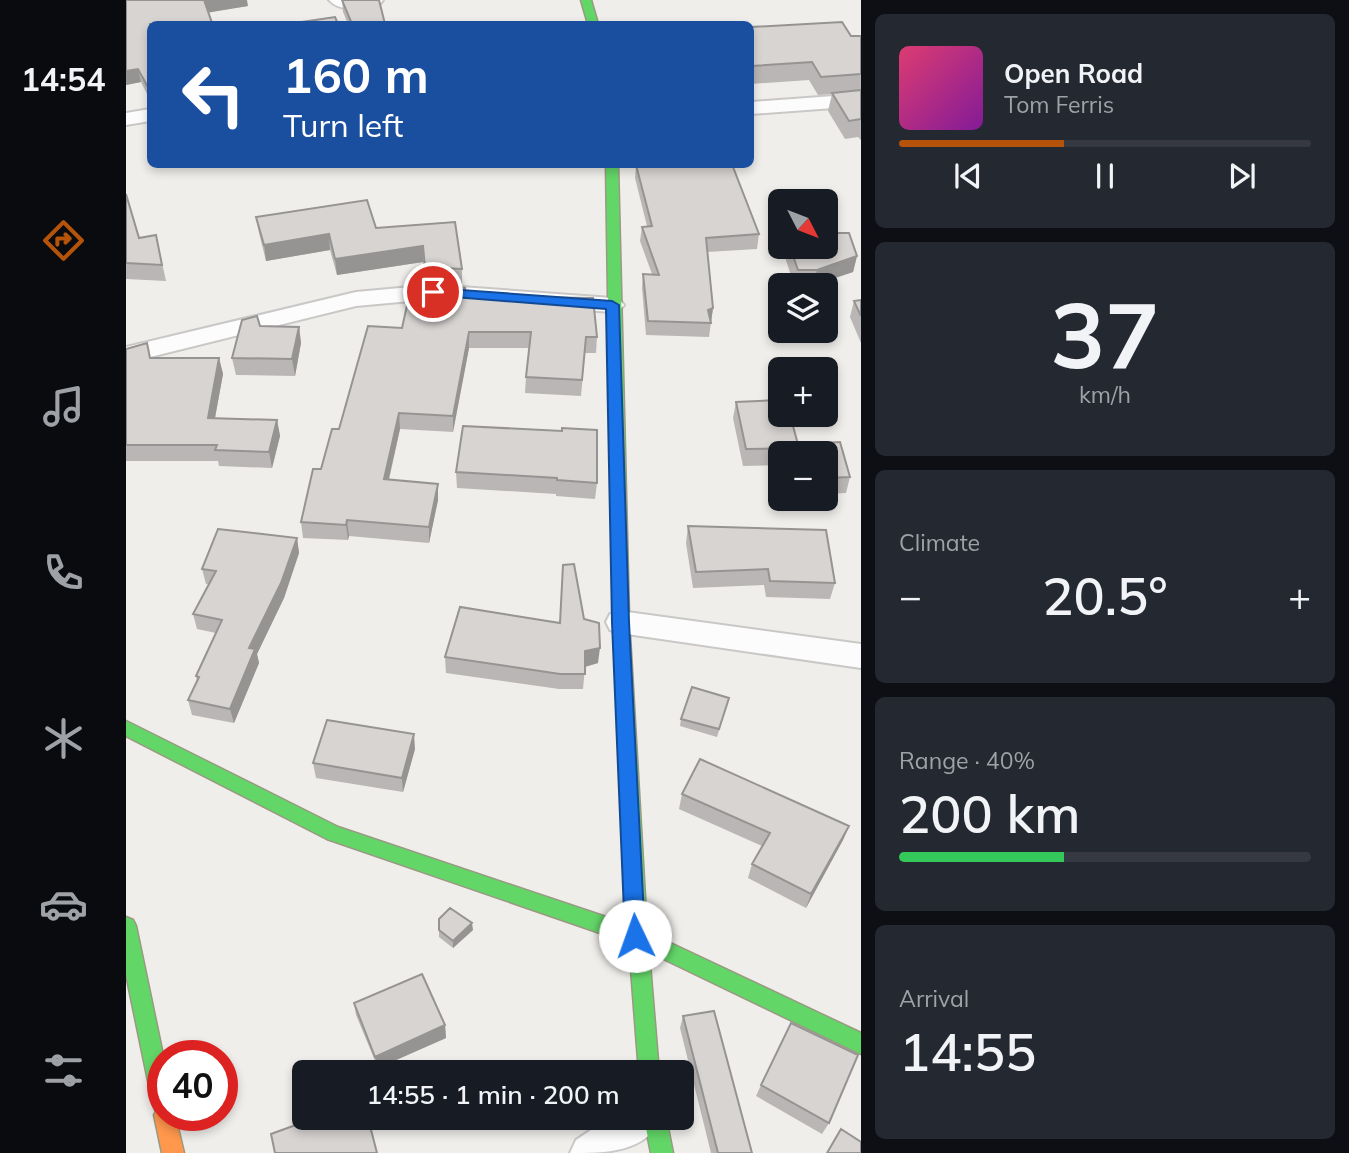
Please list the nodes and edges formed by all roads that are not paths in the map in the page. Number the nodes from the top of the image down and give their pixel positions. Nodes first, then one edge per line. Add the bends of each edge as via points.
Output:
1 (338, 0) edge
2 (374, 0) edge
3 (586, 0) edge
4 (592, 21) edge
5 (861, 100) edge
6 (754, 108) edge
7 (147, 116) edge
8 (126, 119) edge
9 (612, 168) edge
10 (612, 305) junction
11 (126, 355) edge
12 (620, 622) junction
13 (861, 656) edge
14 (126, 728) edge
15 (126, 926) edge
16 (635, 936) junction
17 (150, 1040) edge
18 (861, 1044) edge
19 (648, 1060) edge
20 (624, 1130) edge
21 (657, 1130) edge
22 (168, 1131) edge
23 (173, 1153) edge
24 (589, 1153) edge
25 (662, 1153) edge

1 - 2 street via 348,4
3 - 4 street
5 - 6 street
7 - 8 street
9 - 10 street
10 - 11 street via 433,292 356,299
10 - 12 street
12 - 13 street
12 - 16 street
14 - 16 street via 333,833
15 - 17 street
16 - 18 street
16 - 19 street
20 - 24 street
21 - 25 street
22 - 23 street

